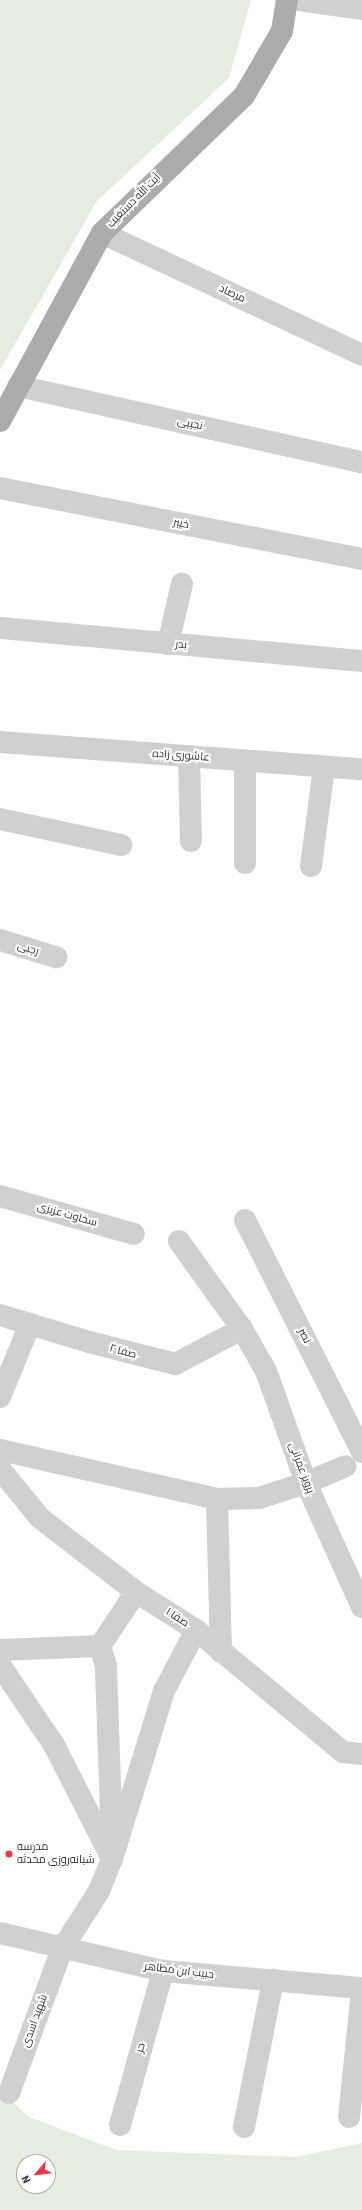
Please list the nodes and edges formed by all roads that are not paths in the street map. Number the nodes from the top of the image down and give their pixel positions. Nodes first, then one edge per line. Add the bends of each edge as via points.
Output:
1 (287, 0) edge
2 (299, 0) edge
3 (362, 9) edge
4 (102, 233) junction
5 (362, 355) edge
6 (18, 386) junction
7 (0, 421) edge
8 (362, 462) edge
9 (0, 488) edge
10 (362, 559) edge
11 (182, 584) dead end
12 (0, 628) edge
13 (168, 644) junction
14 (362, 661) edge
15 (0, 742) edge
16 (189, 756) junction
17 (245, 761) junction
18 (324, 766) junction
19 (362, 769) edge
20 (0, 819) edge
21 (191, 841) dead end
22 (122, 846) dead end
23 (245, 863) dead end
24 (311, 866) dead end
25 (0, 940) edge
26 (56, 957) dead end
27 (0, 1196) edge
28 (245, 1220) dead end
29 (134, 1234) dead end
30 (179, 1241) dead end
31 (0, 1315) edge
32 (30, 1324) junction
33 (242, 1329) junction
34 (0, 1397) edge
35 (0, 1450) edge
36 (354, 1459) edge
37 (0, 1469) edge
38 (306, 1483) junction
39 (217, 1499) junction
40 (136, 1592) junction
41 (361, 1602) edge
42 (196, 1630) junction
43 (100, 1646) junction
44 (0, 1650) edge
45 (221, 1652) junction
46 (0, 1664) edge
47 (362, 1754) edge
48 (112, 1859) junction
49 (0, 1934) edge
50 (62, 1949) junction
51 (163, 1971) junction
52 (273, 1980) junction
53 (362, 1990) edge
54 (9, 2093) dead end
55 (349, 2117) dead end
56 (120, 2125) dead end
57 (244, 2127) dead end

1 - 4 main road, آیت الله دستغیب via 282,31 244,96
2 - 3 street
4 - 5 street, مرصاد
4 - 6 main road, آیت الله دستغیب
6 - 7 main road, آیت الله دستغیب
6 - 8 street, نجیبی
9 - 10 street, خیبر
11 - 13 street
12 - 13 street, بدر
13 - 14 street, بدر
15 - 16 street, عاشوری زاده
16 - 17 street, عاشوری زاده
16 - 21 street
17 - 18 street, عاشوری زاده
17 - 23 street
18 - 19 street, عاشوری زاده
18 - 24 street
20 - 22 street
25 - 26 street, رجبی
27 - 29 street, سخاوت عزیزی
28 - 36 street, نصر
30 - 33 street, پرویز عمرانی
31 - 32 street, صفا ۲
32 - 33 street, صفا ۲ via 175,1364
32 - 34 street
33 - 38 street, پرویز عمرانی via 266,1371
35 - 39 street
36 - 38 street
37 - 40 street, صفا ۱ via 40,1518
38 - 39 street via 259,1498
38 - 41 street, پرویز عمرانی
39 - 45 street
40 - 42 street, صفا ۱
40 - 43 street
42 - 45 street, صفا ۱
42 - 48 street, شهید اسدی via 164,1691
43 - 44 street
43 - 48 street via 106,1666
45 - 47 street, صفا ۱ via 343,1752
46 - 48 street via 54,1746
48 - 50 street, شهید اسدی via 99,1891
49 - 50 street, حبیب ابن مظاهر
50 - 51 street, حبیب ابن مظاهر
50 - 54 street, شهید اسدی
51 - 52 street, حبیب ابن مظاهر
51 - 56 street, حر
52 - 53 street, حبیب ابن مظاهر
52 - 57 street
53 - 55 street

